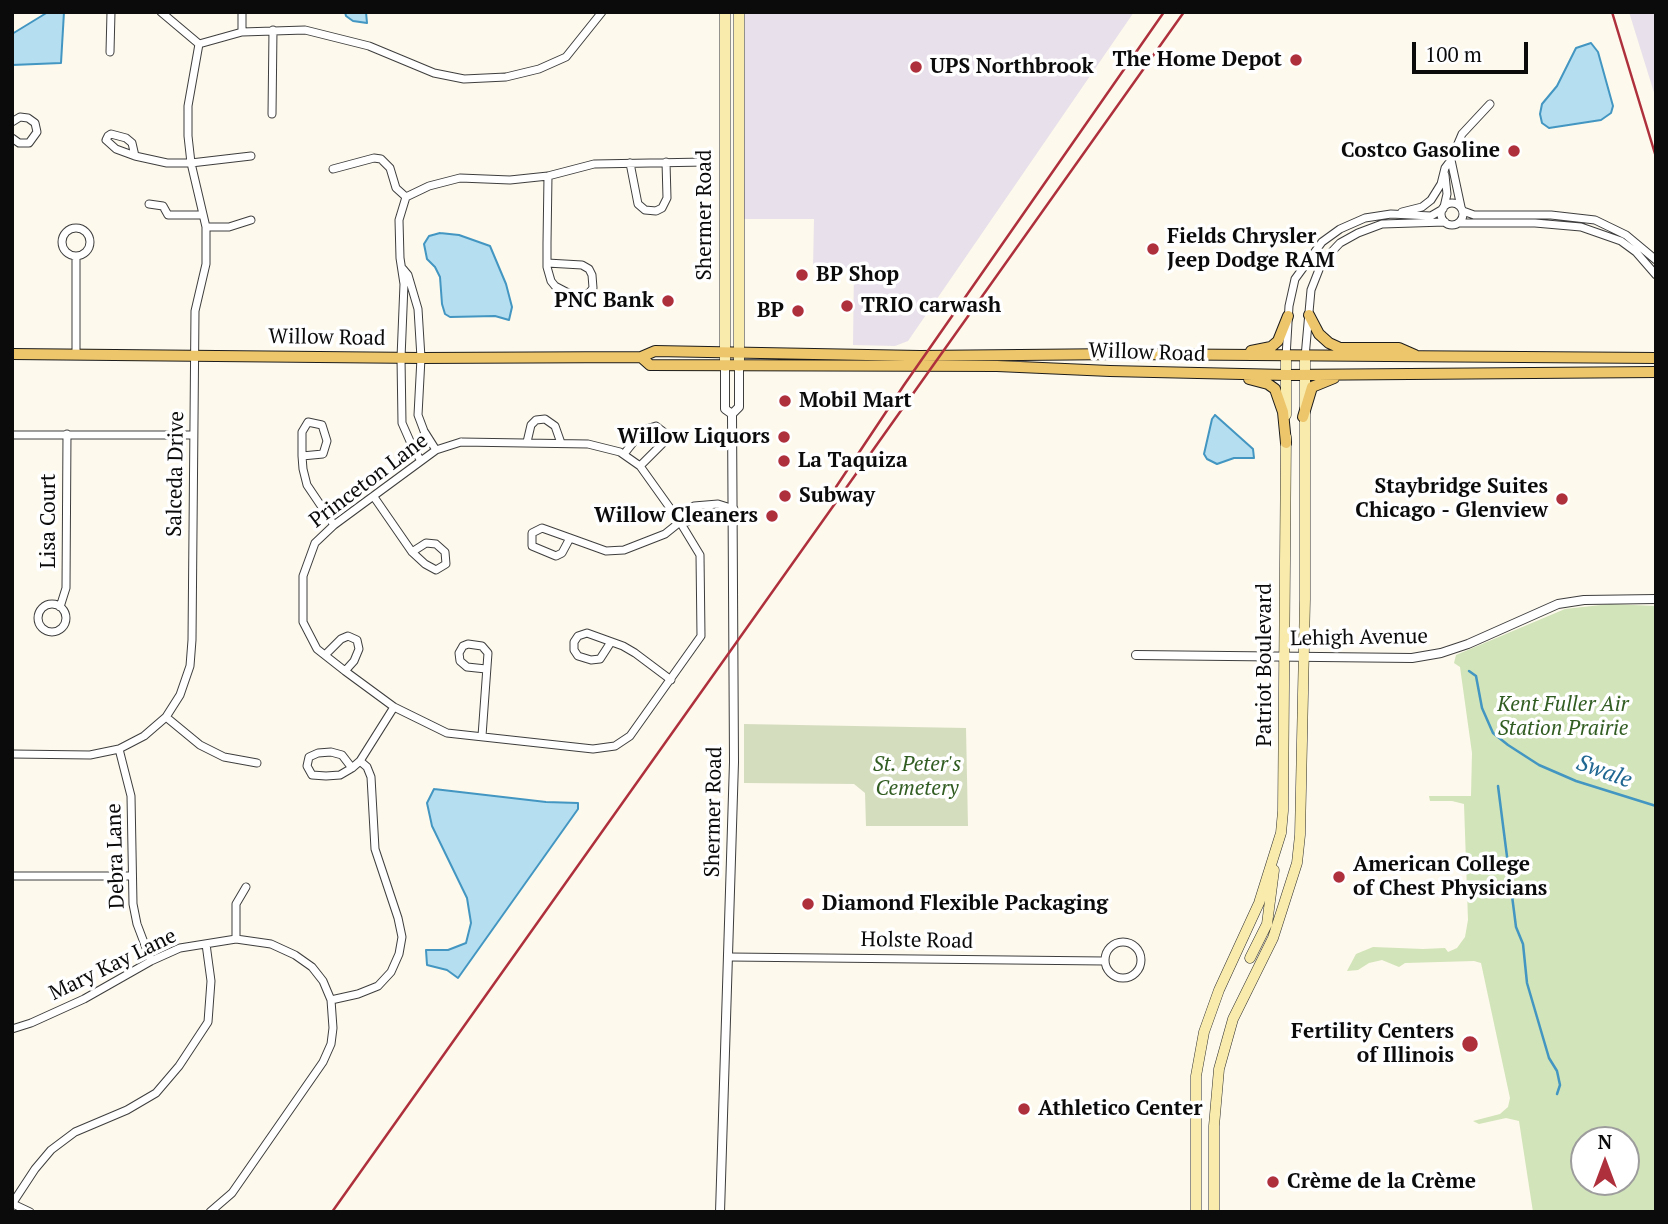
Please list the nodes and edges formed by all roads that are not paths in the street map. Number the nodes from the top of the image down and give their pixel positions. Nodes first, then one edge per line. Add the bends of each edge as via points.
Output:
1 (111, 12) edge
2 (161, 12) edge
3 (242, 12) edge
4 (601, 12) edge
5 (725, 12) edge
6 (739, 12) edge
7 (274, 30) junction
8 (242, 32) junction
9 (199, 44) junction
10 (110, 52) dead end
11 (1490, 104) dead end
12 (272, 114) dead end
13 (12, 122) edge
14 (12, 138) edge
15 (135, 156) dead end
16 (251, 156) dead end
17 (1451, 160) junction
18 (666, 162) junction
19 (706, 162) dead end
20 (191, 163) junction
21 (630, 163) junction
22 (1445, 168) junction
23 (333, 169) dead end
24 (548, 176) junction
25 (406, 197) junction
26 (149, 204) dead end
27 (1443, 208) junction
28 (1462, 210) junction
29 (1391, 214) junction
30 (202, 215) junction
31 (251, 220) dead end
32 (1445, 222) junction
33 (1460, 223) junction
34 (206, 227) junction
35 (76, 257) junction
36 (1656, 260) edge
37 (547, 263) junction
38 (401, 267) junction
39 (1656, 275) edge
40 (416, 303) junction
41 (404, 304) junction
42 (1309, 315) junction
43 (1289, 316) junction
44 (724, 353) junction
45 (739, 353) junction
46 (12, 354) edge
47 (76, 354) junction
48 (1120, 354) junction
49 (196, 356) junction
50 (641, 357) junction
51 (1286, 357) junction
52 (1304, 357) junction
53 (1420, 357) junction
54 (401, 358) junction
55 (421, 358) junction
56 (1656, 358) edge
57 (724, 366) junction
58 (739, 366) junction
59 (1110, 372) junction
60 (1656, 372) edge
61 (1286, 375) junction
62 (1304, 375) junction
63 (1350, 375) junction
64 (732, 414) junction
65 (1303, 416) junction
66 (66, 434) junction
67 (12, 435) edge
68 (193, 435) junction
69 (527, 442) junction
70 (561, 443) junction
71 (1286, 443) junction
72 (436, 450) junction
73 (624, 454) junction
74 (302, 456) junction
75 (421, 461) junction
76 (640, 466) junction
77 (374, 497) junction
78 (734, 509) junction
79 (680, 522) junction
80 (334, 525) junction
81 (570, 538) junction
82 (412, 552) junction
83 (1656, 599) edge
84 (61, 607) junction
85 (611, 642) junction
86 (1136, 655) dead end
87 (325, 656) junction
88 (1283, 656) junction
89 (1304, 657) junction
90 (486, 669) junction
91 (345, 671) junction
92 (671, 680) junction
93 (394, 707) junction
94 (166, 717) junction
95 (482, 736) junction
96 (119, 749) junction
97 (12, 754) edge
98 (360, 761) junction
99 (257, 763) dead end
100 (352, 768) junction
101 (1276, 852) junction
102 (12, 876) edge
103 (132, 876) junction
104 (246, 887) dead end
105 (236, 939) junction
106 (206, 944) junction
107 (730, 957) junction
108 (1250, 958) junction
109 (151, 961) junction
110 (1104, 961) junction
111 (1231, 963) junction
112 (1260, 964) junction
113 (331, 1000) junction
114 (12, 1029) edge
115 (13, 1204) edge
116 (30, 1212) edge
117 (210, 1212) edge
118 (720, 1212) edge
119 (1196, 1212) edge
120 (1214, 1212) edge

1 - 10 street
2 - 9 street
3 - 8 street
4 - 7 street via 566,57 506,77 464,79 434,73 347,40 305,30
5 - 44 main road, Shermer Road
6 - 45 main road, Shermer Road
7 - 8 street
7 - 12 street
8 - 9 street
9 - 20 street, Salceda Drive via 188,106
11 - 17 street via 1462,134
13 - 14 street via 28,118 37,132 24,144
15 - 20 street
16 - 20 street
17 - 22 street
17 - 28 street
18 - 19 street
18 - 21 street
18 - 21 street via 667,198 656,211 638,204
20 - 30 street, Salceda Drive
21 - 24 street via 594,164
22 - 27 street
22 - 29 street via 1431,200 1422,207
23 - 25 street via 381,159
24 - 25 street via 460,178
24 - 37 street
25 - 38 street via 399,220
26 - 30 street via 163,206 168,215
27 - 28 street, Patriot Boulevard via 1454,203
27 - 29 street, Patriot Boulevard via 1431,216
27 - 32 street
28 - 33 street
28 - 36 street, Patriot Boulevard via 1474,215 1595,220 1626,235
29 - 43 street, Patriot Boulevard via 1354,222 1322,242 1295,279
30 - 34 street, Salceda Drive
31 - 34 street via 229,227
32 - 33 street, Patriot Boulevard
32 - 42 street, Patriot Boulevard via 1382,223 1340,243 1322,262 1311,290
33 - 39 street, Patriot Boulevard via 1581,227 1621,241
34 - 49 street, Salceda Drive via 206,264 195,311
35 - 35 street via 90,245 89,235 77,228 68,230 62,242 68,254
35 - 47 street
37 - 37 street via 551,281 568,294 582,295 593,288 592,275 582,265
38 - 40 street
38 - 41 street
40 - 41 street
40 - 55 street
41 - 54 street
42 - 52 street, Patriot Boulevard
42 - 53 main road via 1319,334 1340,348 1399,348
43 - 48 main road via 1278,341 1261,350
43 - 51 street, Patriot Boulevard
44 - 45 main road, Willow Road
44 - 50 main road, Willow Road via 655,351
44 - 57 main road, Shermer Road
45 - 48 main road, Willow Road
45 - 58 main road, Shermer Road
46 - 47 main road, Willow Road
47 - 49 main road, Willow Road
48 - 51 main road, Willow Road
49 - 54 main road, Willow Road
49 - 68 street, Salceda Drive
50 - 55 main road, Willow Road
50 - 57 main road, Willow Road via 650,365
51 - 52 main road, Willow Road
51 - 61 main road, Patriot Boulevard
52 - 53 main road, Willow Road
52 - 62 main road, Patriot Boulevard
53 - 56 main road, Willow Road
54 - 55 main road, Willow Road
54 - 75 street via 402,423
55 - 72 street via 418,415
57 - 58 main road, Willow Road
57 - 64 street, Shermer Road via 725,409
58 - 59 main road, Willow Road via 997,366
58 - 64 street, Shermer Road via 739,407
59 - 61 main road, Willow Road
59 - 71 main road via 1252,379 1268,384 1281,402
60 - 63 main road, Willow Road
61 - 62 main road, Willow Road
61 - 71 main road, Patriot Boulevard
62 - 63 main road, Willow Road
62 - 65 main road, Patriot Boulevard
63 - 65 main road via 1312,387
64 - 78 street, Shermer Road
65 - 89 main road, Patriot Boulevard
66 - 67 street
66 - 68 street
66 - 84 street, Lisa Court via 66,588
68 - 94 street, Salceda Drive via 190,666
69 - 70 street, Princeton Lane
69 - 70 street via 531,425 545,419 555,426
69 - 72 street, Princeton Lane via 461,442
70 - 73 street, Princeton Lane via 588,444
71 - 88 main road, Patriot Boulevard
72 - 75 street, Princeton Lane
73 - 76 street, Princeton Lane
73 - 76 street via 643,430 656,426 665,432 666,440
74 - 74 street via 323,454 327,441 322,425 308,422 302,432
74 - 80 street via 307,485
75 - 77 street, Princeton Lane
76 - 79 street, Princeton Lane
77 - 80 street, Princeton Lane
77 - 82 street
78 - 79 street
78 - 107 street, Shermer Road
79 - 81 street via 665,534 624,550 606,551
79 - 92 street, Princeton Lane via 700,555 701,636
80 - 87 street, Princeton Lane via 315,543 303,576 303,622
81 - 81 street via 542,528 532,533 532,546 556,556 562,554
82 - 82 street via 433,569 446,564 445,552 436,544 426,543
83 - 89 street, Lehigh Avenue via 1558,604 1471,643 1412,658
84 - 84 street, Lisa Court via 66,623 60,630 46,631 40,624 40,611 52,604
85 - 85 street via 587,633 574,642 574,650 579,656 600,659
85 - 92 street via 635,653
86 - 88 street, Lehigh Avenue
87 - 91 street, Princeton Lane
87 - 91 street via 341,639 357,640 359,649
88 - 89 street, Lehigh Avenue
88 - 101 main road, Patriot Boulevard via 1283,811
89 - 112 main road, Patriot Boulevard via 1297,863
90 - 90 street via 488,653 482,646 463,646 460,661 467,667
90 - 95 street
91 - 93 street, Princeton Lane
92 - 95 street, Princeton Lane via 630,736 615,746 593,749
93 - 95 street, Princeton Lane via 447,733
93 - 98 street
94 - 96 street
94 - 99 street via 200,745 224,757
96 - 97 street via 90,755
96 - 103 street, Debra Lane via 131,796
98 - 100 street
98 - 113 street via 371,777 374,849 402,937 391,972 377,986
100 - 100 street via 326,776 313,775 307,766 309,757 331,752 342,755
101 - 108 main road via 1267,924
101 - 111 main road, Patriot Boulevard
102 - 103 street
103 - 109 street, Debra Lane via 137,924
104 - 105 street via 236,904
105 - 106 street, Mary Kay Lane
105 - 113 street, Mary Kay Lane via 271,944 295,955 312,967
106 - 109 street, Mary Kay Lane via 180,948
106 - 115 street via 211,992 208,1022 179,1066 156,1093 75,1132 51,1150
107 - 110 street, Holste Road
107 - 118 street, Shermer Road
108 - 111 main road
108 - 112 main road
109 - 114 street, Mary Kay Lane via 84,999
110 - 110 street via 1112,975 1124,978 1139,970 1141,959 1132,944 1121,942 1110,947
111 - 119 main road, Patriot Boulevard via 1210,1010 1199,1054
112 - 120 main road, Patriot Boulevard via 1233,1019 1219,1069
113 - 117 street, Mary Kay Lane via 331,1044 323,1062 232,1193
115 - 116 street

